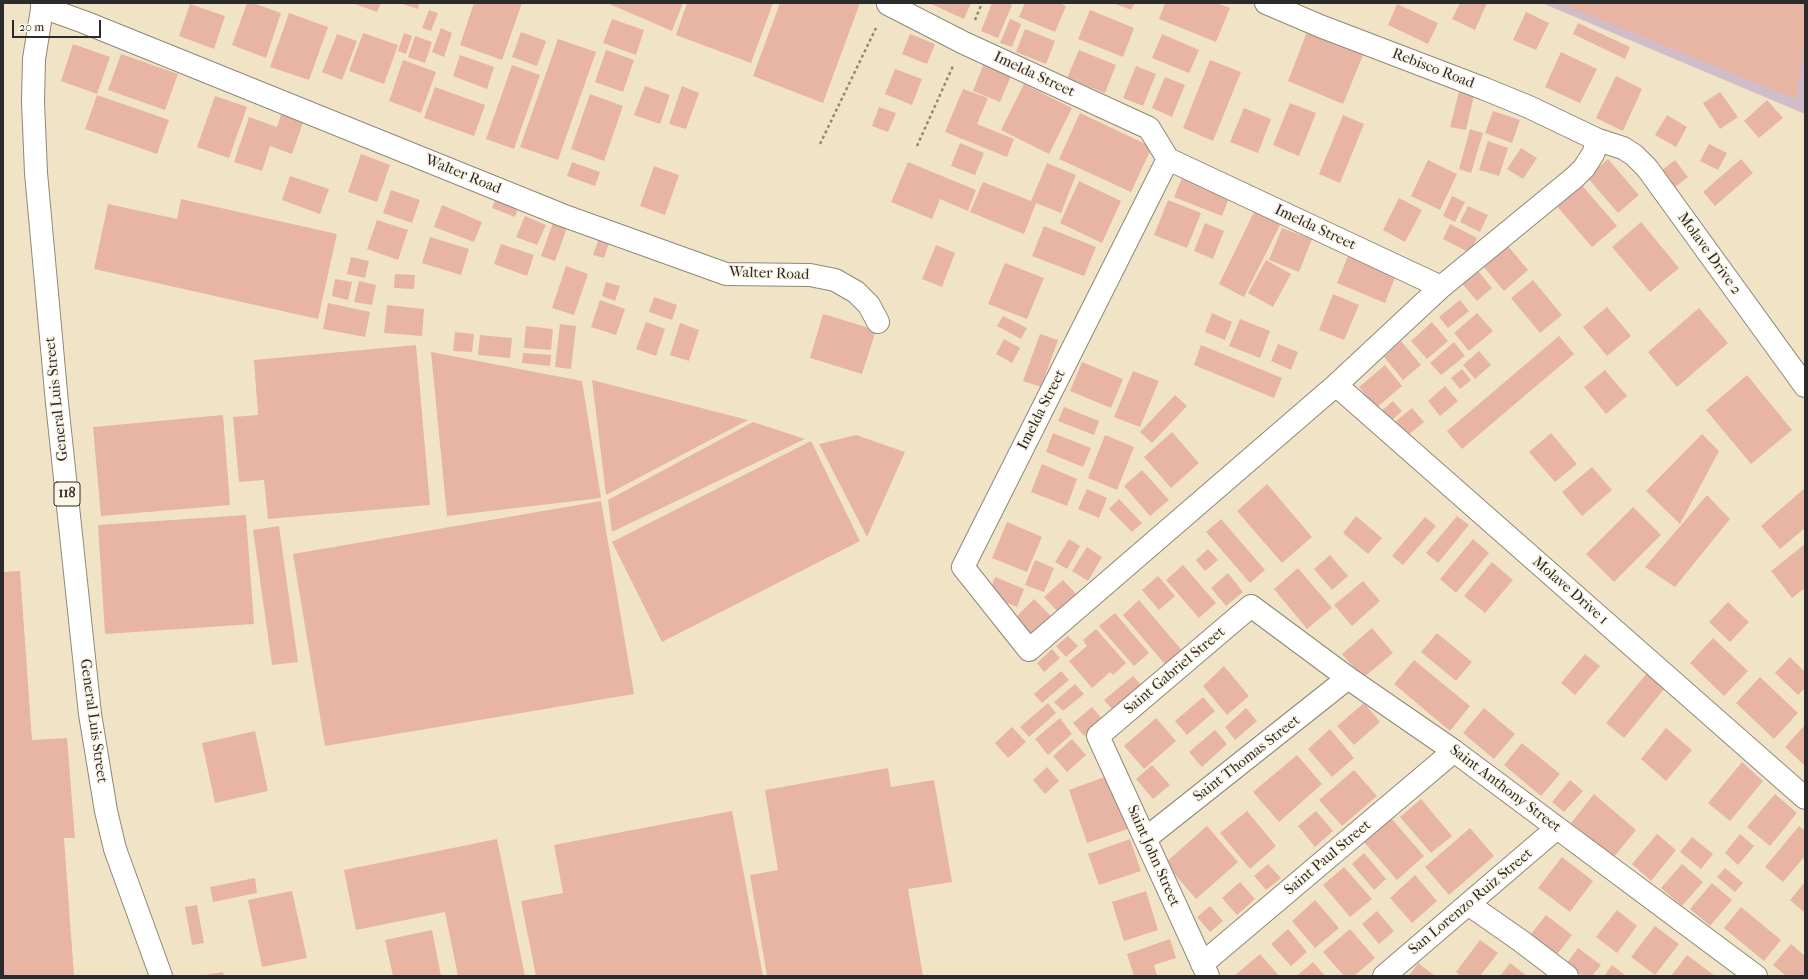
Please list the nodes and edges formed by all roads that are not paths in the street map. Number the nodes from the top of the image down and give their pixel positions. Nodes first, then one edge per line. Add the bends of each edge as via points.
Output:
1 (1266, 3) edge
2 (888, 4) road end
3 (43, 5) edge
4 (1598, 140) junction
5 (1168, 159) junction
6 (1441, 286) junction
7 (878, 322) dead end
8 (1336, 385) junction
9 (1805, 386) edge
10 (1251, 606) joint
11 (1348, 678) junction
12 (1098, 736) joint
13 (1454, 751) junction
14 (1805, 798) edge
15 (1557, 828) junction
16 (1145, 839) junction
17 (1468, 904) junction
18 (1205, 970) edge
19 (161, 976) edge
20 (1384, 976) edge
21 (1567, 976) edge
22 (1756, 976) edge

1 - 4 street, Rebisco Road via 1529,107
2 - 5 street, Imelda Street via 964,43 1149,128
3 - 7 street, Walter Road via 562,215 726,274 810,275 835,280 856,292 869,305
3 - 19 street, General Luis Street / 118 via 34,59 36,173 90,714 115,849
4 - 6 street via 1593,154 1575,177
4 - 9 street, Molave Drive 2 via 1623,148 1647,168
5 - 6 street, Imelda Street
5 - 8 street, Imelda Street via 963,567 1029,650
6 - 8 street
8 - 14 street, Molave Drive 1
10 - 11 street, Saint Anthony Street
10 - 12 street, Saint Gabriel Street
11 - 13 street, Saint Anthony Street
11 - 16 street, Saint Thomas Street
12 - 16 street, Saint John Street
13 - 15 street, Saint Anthony Street
13 - 18 street, Saint Paul Street
15 - 17 street, San Lorenzo Ruiz Street
15 - 22 street, Saint Anthony Street
16 - 18 street, Saint John Street
17 - 20 street, San Lorenzo Ruiz Street
17 - 21 street

